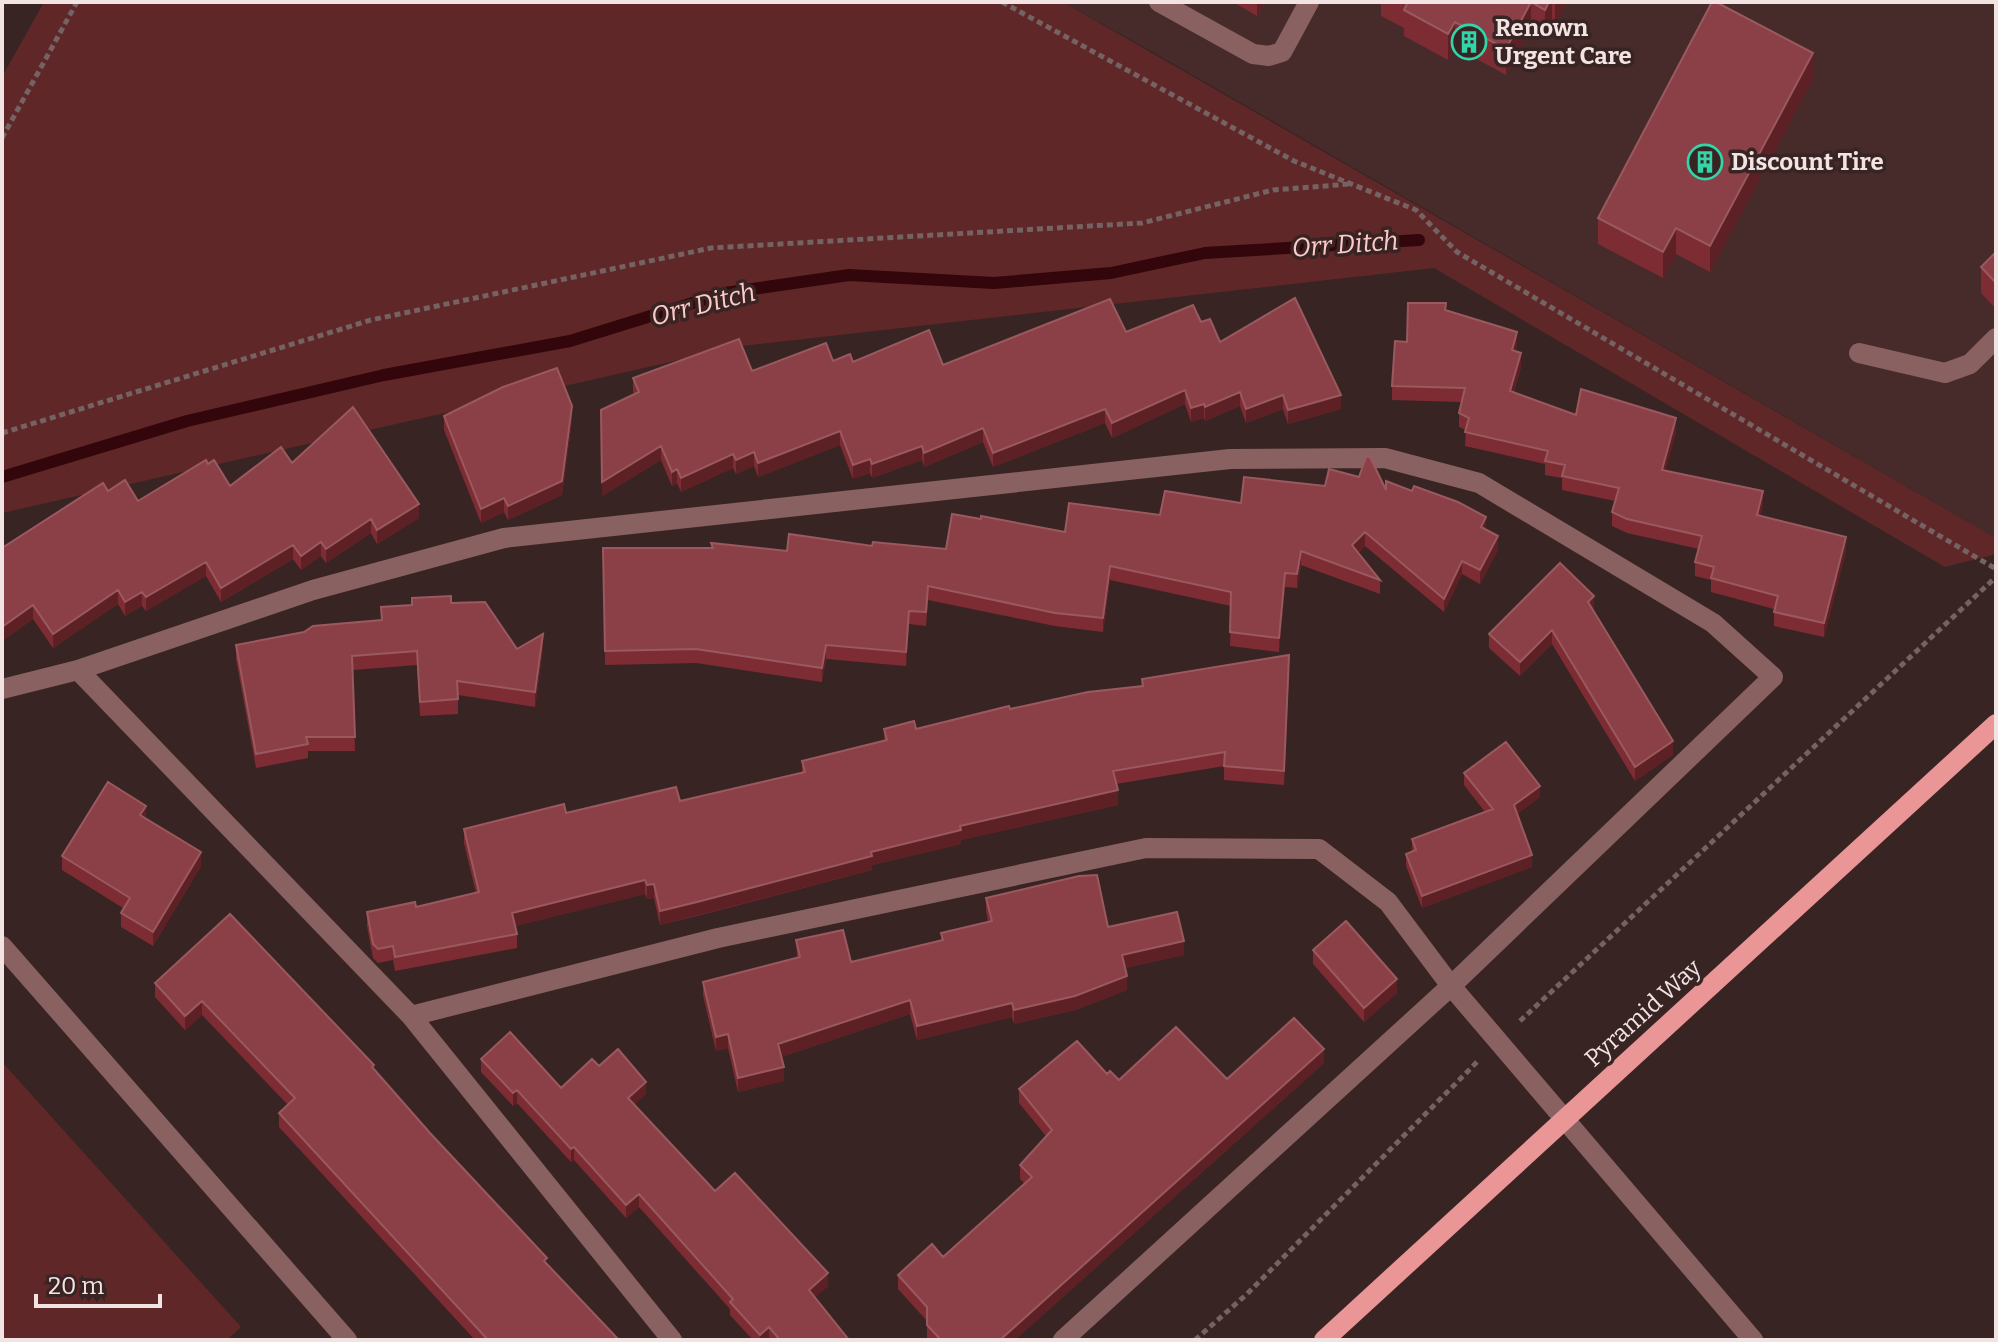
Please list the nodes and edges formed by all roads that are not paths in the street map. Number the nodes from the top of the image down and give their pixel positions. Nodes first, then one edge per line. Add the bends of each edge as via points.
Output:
1 (1159, 2) edge
2 (1309, 2) edge
3 (1996, 338) edge
4 (1859, 353) dead end
5 (78, 670) junction
6 (2, 689) edge
7 (1996, 724) edge
8 (2, 946) edge
9 (1451, 986) junction
10 (411, 1016) junction
11 (1564, 1118) junction
12 (347, 1340) edge
13 (672, 1340) edge
14 (1063, 1340) edge
15 (1324, 1340) edge
16 (1753, 1340) edge

1 - 2 lane via 1253,54 1269,56 1282,52
3 - 4 lane via 1970,364 1945,373
5 - 6 lane
5 - 9 lane via 313,590 504,538 1230,459 1385,458 1479,483 1713,623 1773,677
5 - 10 lane
7 - 11 main road, Pyramid Way
8 - 12 lane
9 - 10 lane via 1388,902 1319,849 1146,848 718,938
9 - 11 lane
9 - 14 lane
10 - 13 lane
11 - 15 main road, Pyramid Way
11 - 16 lane

